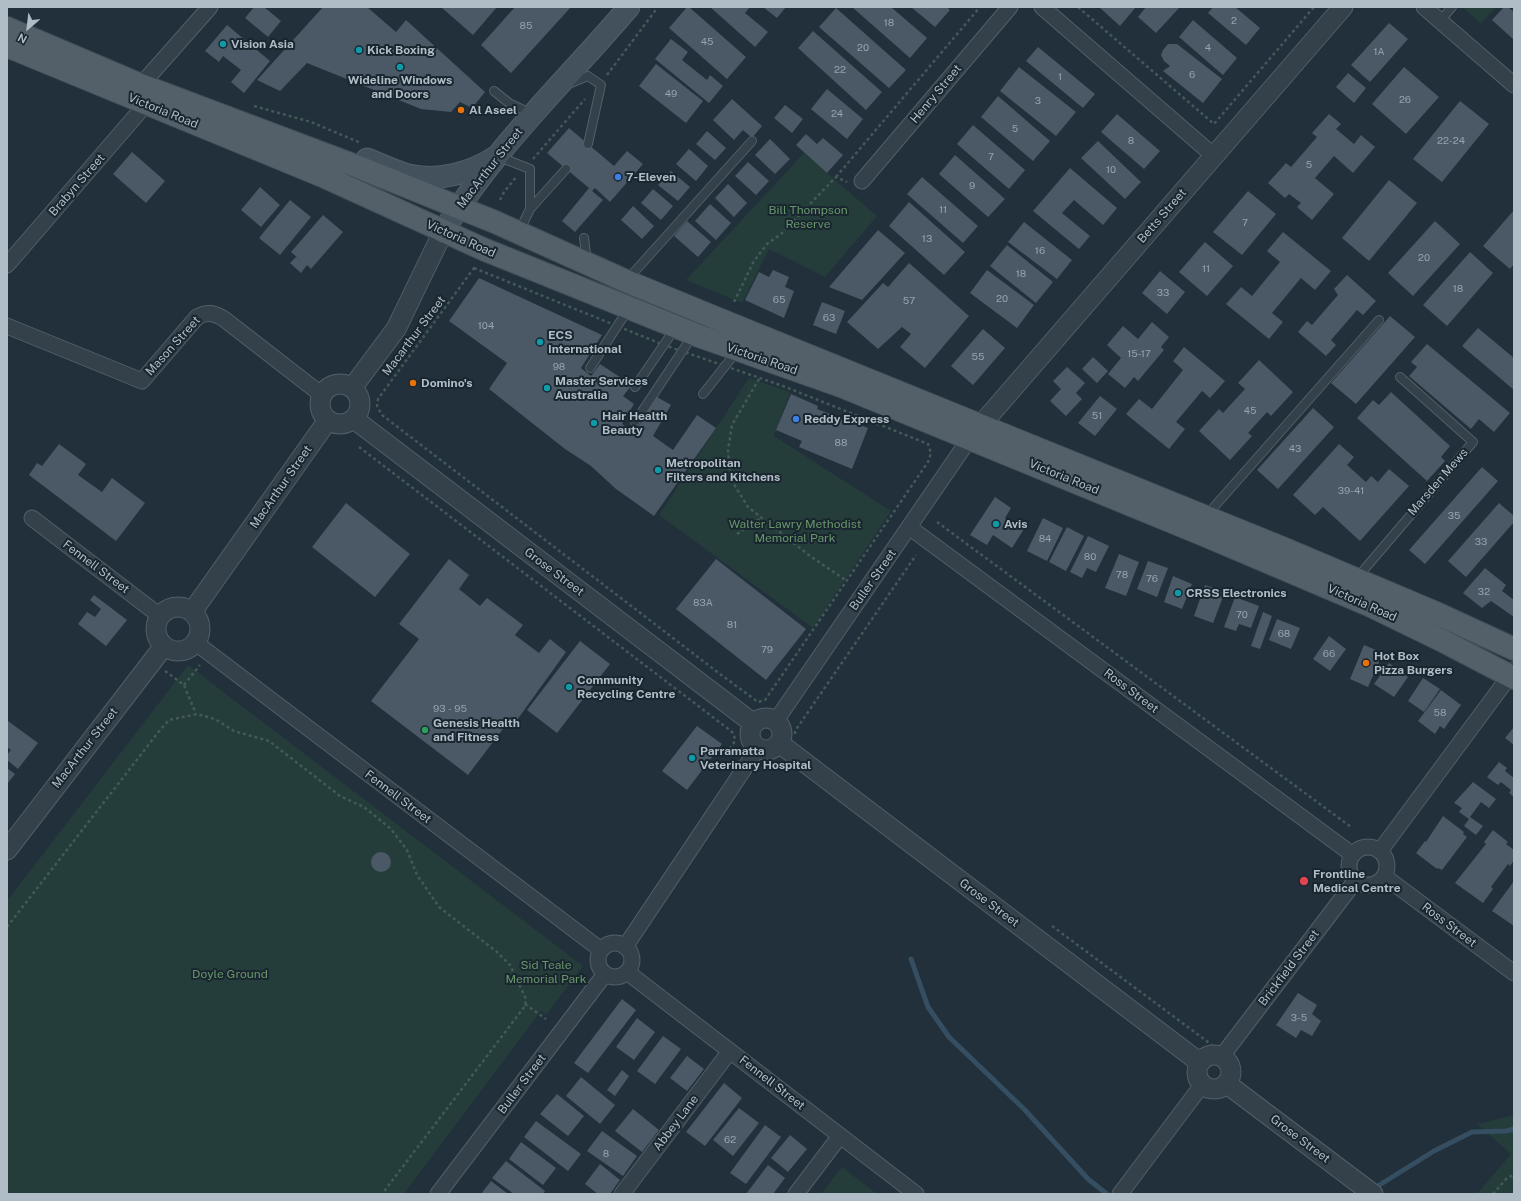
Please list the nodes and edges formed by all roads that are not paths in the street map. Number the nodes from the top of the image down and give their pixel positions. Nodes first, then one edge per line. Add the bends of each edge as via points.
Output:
1 (210, 7) edge
2 (629, 7) edge
3 (1010, 7) edge
4 (1042, 7) edge
5 (1343, 7) edge
6 (1424, 7) edge
7 (1452, 7) edge
8 (1440, 21) junction
9 (7, 28) edge
10 (7, 46) edge
11 (1514, 85) edge
12 (555, 89) junction
13 (494, 91) dead end
14 (144, 95) junction
15 (208, 111) junction
16 (533, 114) junction
17 (752, 141) dead end
18 (588, 144) dead end
19 (497, 156) junction
20 (1214, 156) junction
21 (566, 169) dead end
22 (862, 181) road end
23 (458, 207) junction
24 (530, 209) junction
25 (443, 232) junction
26 (519, 233) junction
27 (584, 238) dead end
28 (587, 264) junction
29 (7, 265) edge
30 (626, 281) junction
31 (630, 307) junction
32 (1379, 320) dead end
33 (7, 326) edge
34 (685, 330) junction
35 (737, 350) junction
36 (590, 368) dead end
37 (1400, 377) dead end
38 (352, 388) junction
39 (635, 388) dead end
40 (703, 394) dead end
41 (322, 395) junction
42 (354, 419) junction
43 (328, 420) junction
44 (635, 422) dead end
45 (976, 432) junction
46 (1206, 516) junction
47 (32, 518) dead end
48 (909, 527) junction
49 (1356, 579) junction
50 (192, 612) junction
51 (160, 616) junction
52 (164, 646) junction
53 (202, 648) junction
54 (1514, 649) edge
55 (1513, 674) edge
56 (776, 722) junction
57 (754, 724) junction
58 (779, 743) junction
59 (758, 748) junction
60 (8, 847) edge
61 (1380, 851) junction
62 (1353, 855) junction
63 (1384, 876) junction
64 (1356, 880) junction
65 (625, 947) junction
66 (601, 950) junction
67 (627, 972) junction
68 (1514, 973) edge
69 (606, 974) junction
70 (730, 1051) junction
71 (1222, 1056) junction
72 (1199, 1062) junction
73 (1226, 1084) junction
74 (1202, 1085) junction
75 (840, 1136) junction
76 (1368, 1190) edge
77 (438, 1194) edge
78 (622, 1194) edge
79 (796, 1194) edge
80 (916, 1194) edge
81 (1120, 1194) edge

1 - 14 street, Brabyn Street
2 - 12 main road, MacArthur Street
3 - 22 street, Henry Street
4 - 20 street
5 - 20 street, Betts Street
6 - 8 street
7 - 8 lane
8 - 11 street
9 - 14 main road, Victoria Road
10 - 14 main road, Victoria Road
12 - 16 main road, MacArthur Street
12 - 18 lane via 588,76 601,85
13 - 16 lane via 509,103
14 - 15 main road, Victoria Road
14 - 25 main road, Victoria Road
14 - 29 street, Brabyn Street
15 - 19 main road via 295,131 408,175 450,176 475,168
15 - 23 main road, Victoria Road
16 - 19 main road, MacArthur Street
17 - 30 lane
19 - 23 main road, MacArthur Street
19 - 24 lane via 530,169
20 - 45 street, Betts Street
21 - 24 lane
23 - 25 main road, MacArthur Street
23 - 26 main road, Victoria Road
24 - 26 lane
25 - 31 main road, Victoria Road
25 - 38 street, MacArthur Street via 396,329
26 - 28 main road, Victoria Road
27 - 28 lane
28 - 30 main road, Victoria Road
30 - 45 main road, Victoria Road
31 - 34 main road, Victoria Road
31 - 36 lane
32 - 46 lane
33 - 41 street, Mason Street via 142,381 197,317 209,312 224,319
34 - 35 main road, Victoria Road
34 - 39 lane
34 - 44 lane
35 - 40 lane
35 - 45 main road, Victoria Road
37 - 49 lane, Marsden Mews via 1473,442
38 - 41 street via 339,384 332,386
38 - 42 street via 360,400 358,413
41 - 43 street via 320,409
42 - 43 street via 341,424
42 - 57 street, Grose Street
43 - 50 street, MacArthur Street
45 - 46 main road, Victoria Road
45 - 48 street, Buller Street
45 - 55 main road, Victoria Road via 1371,606
46 - 49 main road, Victoria Road
47 - 51 street, Fennell Street
48 - 56 street, Buller Street
48 - 62 street, Ross Street
49 - 54 main road, Victoria Road
50 - 51 street via 175,607
50 - 53 street via 200,623 199,637
51 - 52 street via 156,636
52 - 53 street via 177,652
52 - 60 street, MacArthur Street
53 - 66 street, Fennell Street
55 - 61 street
56 - 57 street via 766,718
56 - 58 street via 782,734
57 - 59 street via 750,737
58 - 59 street via 772,749
58 - 72 street, Grose Street
59 - 65 street
61 - 62 street via 1366,847
61 - 63 street via 1387,863
62 - 64 street via 1350,866
63 - 64 street via 1374,884 1362,884
63 - 68 street, Ross Street
64 - 71 street, Brickfield Street
65 - 66 street via 613,944
65 - 67 street via 632,959
66 - 69 street via 598,963
67 - 69 street via 617,977
67 - 70 street, Fennell Street
69 - 77 street, Buller Street
70 - 75 street, Fennell Street
70 - 78 street, Abbey Lane
71 - 72 street via 1213,1054
71 - 73 street via 1230,1067 1230,1078
72 - 74 street via 1197,1075
73 - 74 street via 1214,1089
73 - 76 street, Grose Street
74 - 81 street
75 - 79 street
75 - 80 street, Fennell Street

